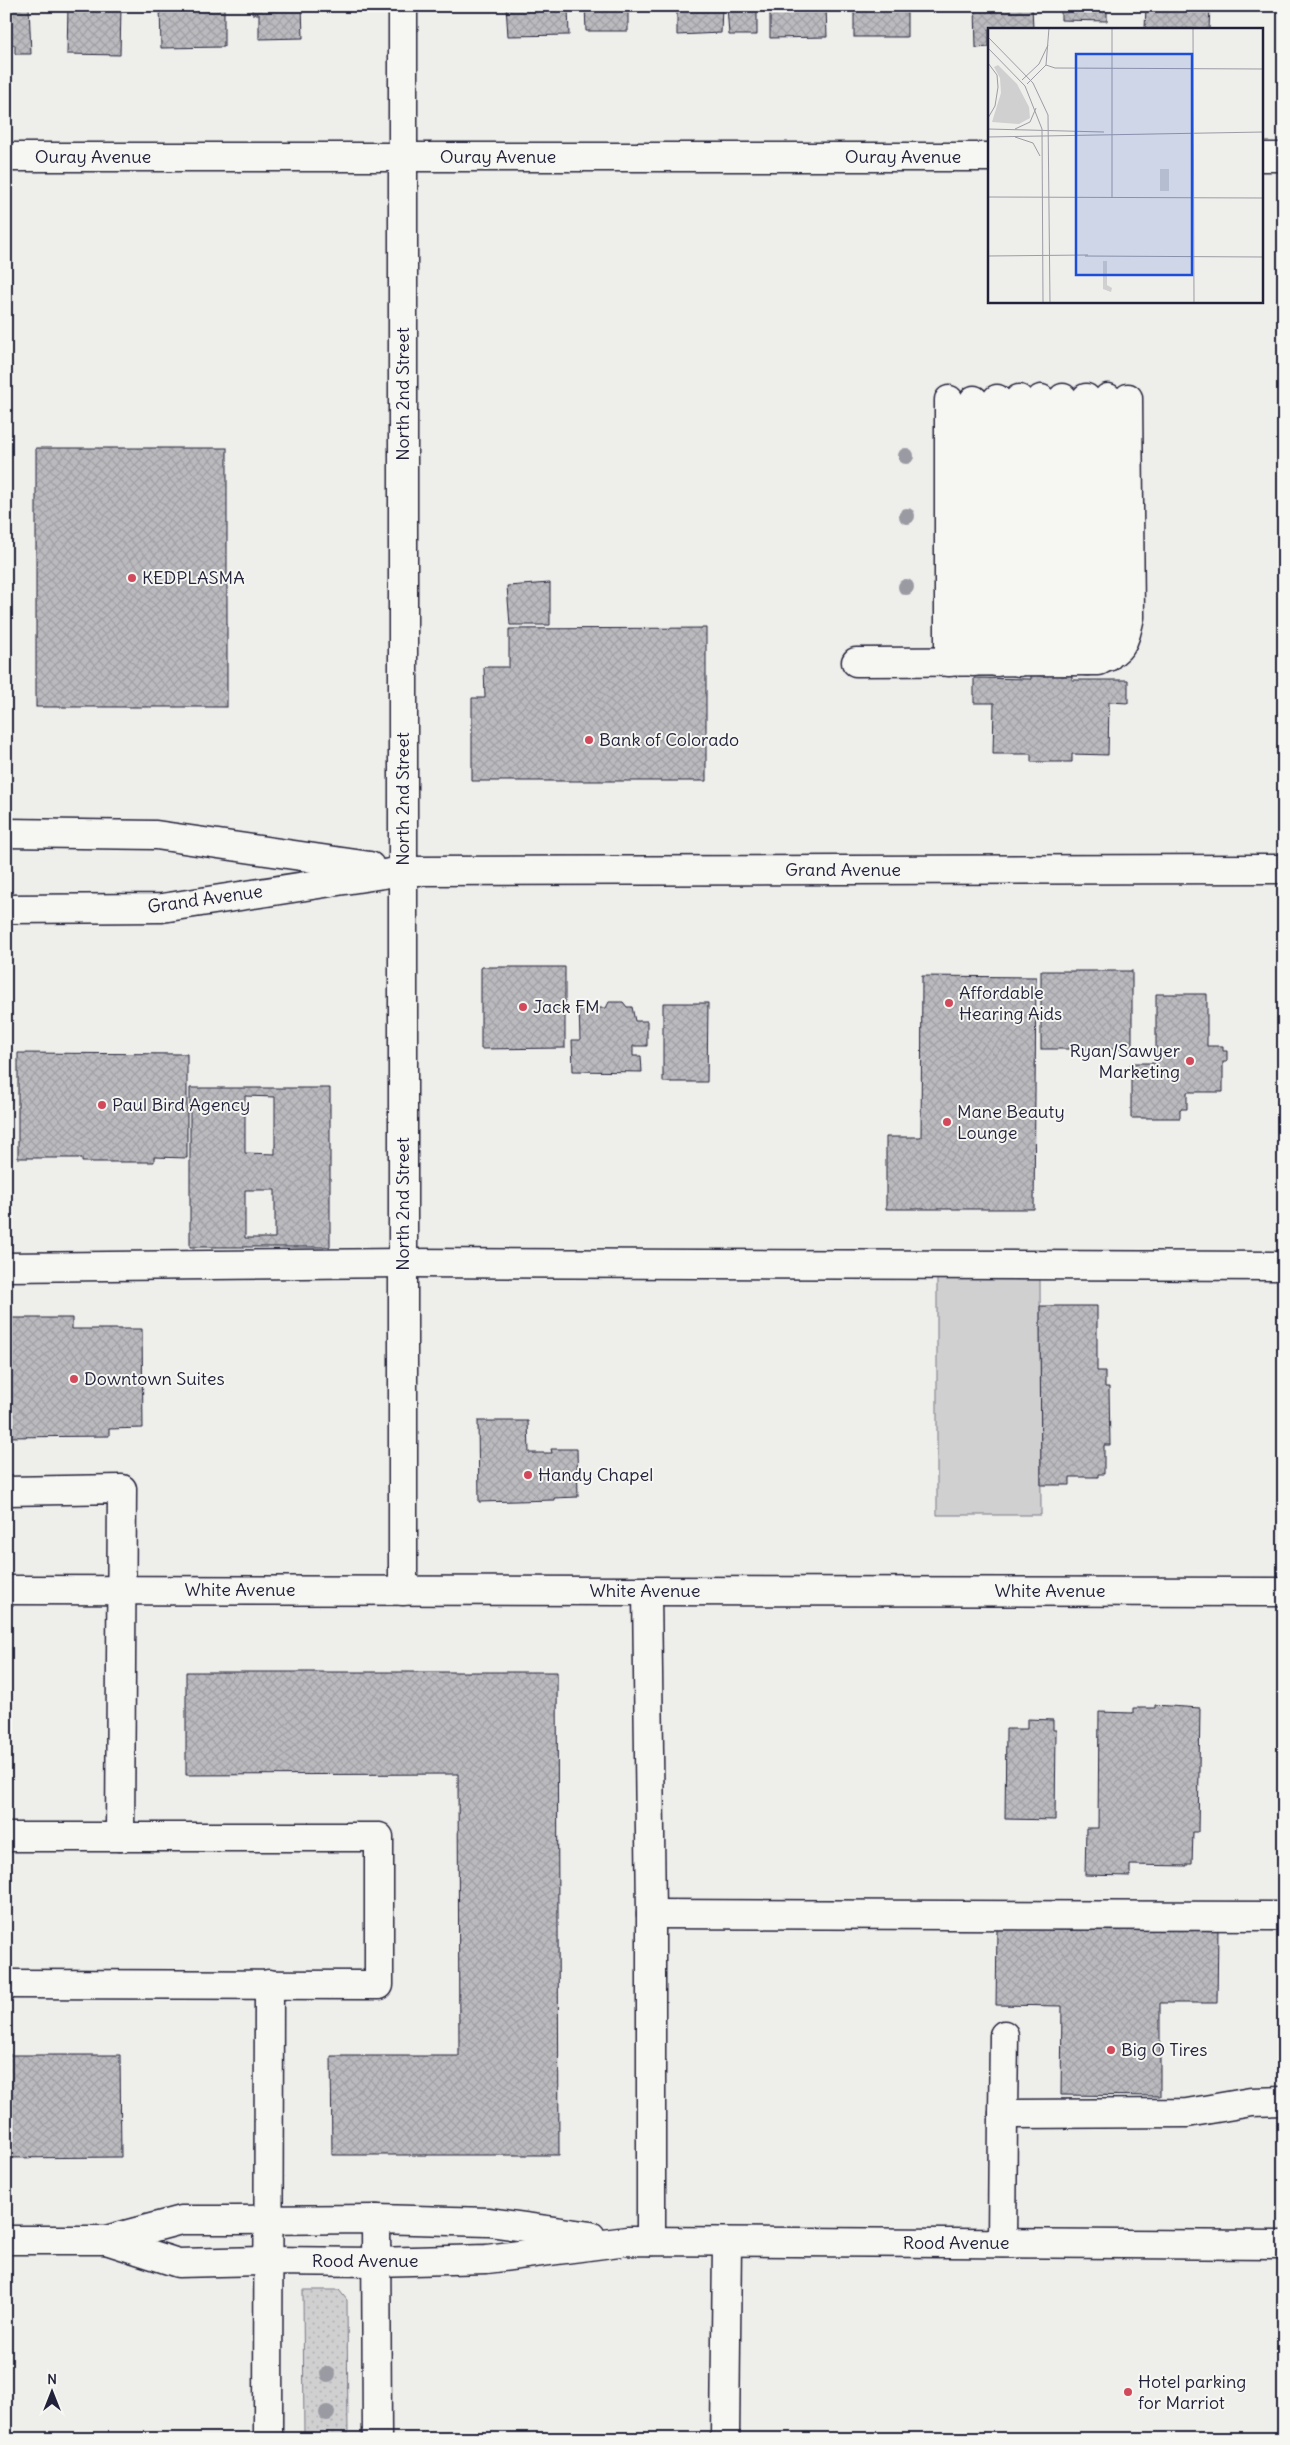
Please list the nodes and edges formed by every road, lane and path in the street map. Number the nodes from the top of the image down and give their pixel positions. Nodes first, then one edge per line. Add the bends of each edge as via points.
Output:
1 (403, 6) edge
2 (6, 157) edge
3 (403, 157) junction
4 (988, 157) edge
5 (1262, 158) edge
6 (1284, 158) edge
7 (1041, 399) junction
8 (1030, 661) junction
9 (856, 662) dead end
10 (6, 833) edge
11 (1284, 869) edge
12 (403, 871) junction
13 (6, 909) edge
14 (403, 1264) junction
15 (1284, 1266) edge
16 (6, 1267) edge
17 (6, 1491) edge
18 (6, 1590) edge
19 (122, 1590) junction
20 (403, 1591) junction
21 (647, 1591) junction
22 (1284, 1592) edge
23 (6, 1836) edge
24 (120, 1836) junction
25 (651, 1914) junction
26 (1284, 1916) edge
27 (6, 1984) edge
28 (269, 1984) junction
29 (1004, 2034) dead end
30 (1284, 2101) edge
31 (1003, 2114) junction
32 (376, 2219) junction
33 (268, 2220) junction
34 (6, 2240) edge
35 (106, 2240) junction
36 (639, 2241) junction
37 (727, 2242) junction
38 (1002, 2243) junction
39 (1284, 2245) edge
40 (267, 2261) junction
41 (375, 2262) junction
42 (268, 2439) edge
43 (377, 2439) edge
44 (725, 2439) edge

1 - 3 street, North 2nd Street
2 - 3 street, Ouray Avenue
3 - 4 street, Ouray Avenue
3 - 12 street, North 2nd Street
5 - 6 street
7 - 8 street
7 - 8 street
7 - 8 street
7 - 8 street
7 - 8 street via 1130,617 1125,638 1116,653
8 - 9 street
10 - 12 street, Grand Avenue via 156,835
11 - 12 street, Grand Avenue
12 - 13 street, Grand Avenue via 162,908
12 - 14 street, North 2nd Street
14 - 15 street
14 - 16 street
14 - 20 street, North 2nd Street
17 - 19 street via 122,1489
18 - 19 street, White Avenue
19 - 20 street, White Avenue
19 - 24 street
20 - 21 street, White Avenue
21 - 22 street, White Avenue
21 - 25 street
23 - 24 street
24 - 28 street via 379,1836 379,1985
25 - 26 street
25 - 36 street
27 - 28 street
28 - 33 street
29 - 31 street
30 - 31 street via 1251,2102 1187,2113
31 - 38 street
32 - 33 street, Rood Avenue
32 - 36 street, Rood Avenue via 489,2222
32 - 41 street
33 - 35 street, Rood Avenue via 181,2220
33 - 40 street
34 - 35 street, Rood Avenue
35 - 40 street, Rood Avenue via 178,2263
36 - 37 street, Rood Avenue
36 - 41 street, Rood Avenue via 487,2259
37 - 38 street, Rood Avenue
37 - 44 street
38 - 39 street, Rood Avenue
40 - 41 street, Rood Avenue
40 - 42 street
41 - 43 street

